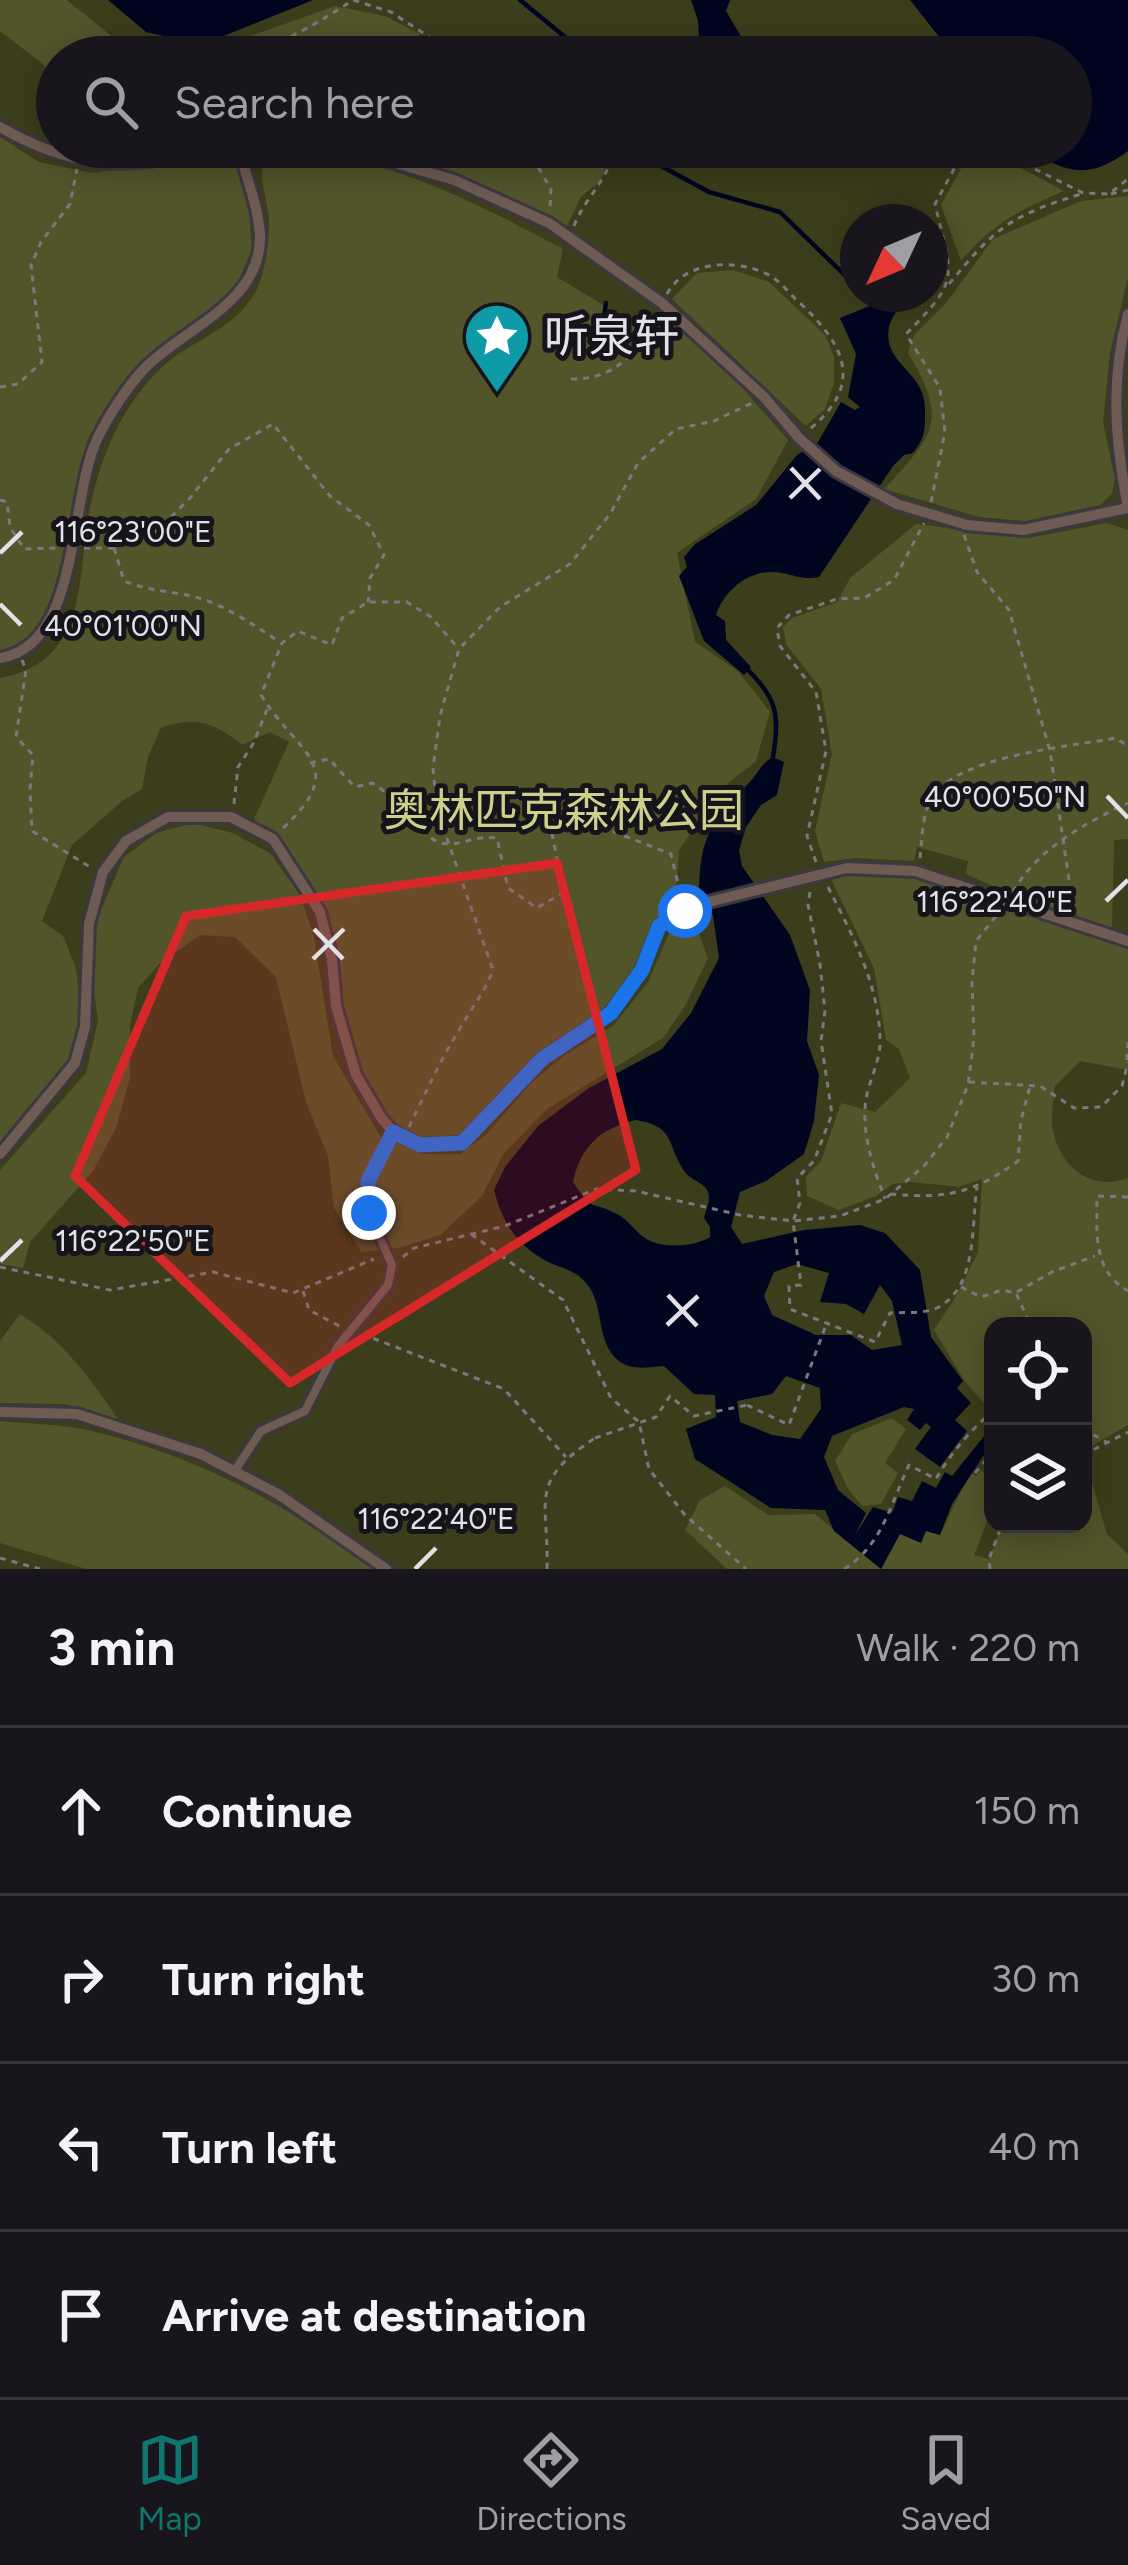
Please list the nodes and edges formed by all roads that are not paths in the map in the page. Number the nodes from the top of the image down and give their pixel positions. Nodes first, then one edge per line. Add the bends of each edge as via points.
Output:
1 (0, 127) edge
2 (36, 148) edge
3 (242, 168) edge
4 (413, 168) edge
5 (1128, 314) edge
6 (1128, 508) edge
7 (0, 658) edge
8 (1128, 941) edge
9 (399, 1134) junction
10 (0, 1154) edge
11 (1, 1409) edge
12 (234, 1472) junction
13 (386, 1569) edge

1 - 2 street
3 - 7 street via 260,237 249,281 141,372 98,439 52,620 37,643
4 - 6 street via 549,223 658,300 836,471 897,505 1023,530
5 - 6 street via 1113,404
8 - 9 street via 919,872 847,868 766,887 659,926 642,970 611,1013 542,1059 462,1143 420,1145
9 - 10 street via 356,1075 320,912 273,839 231,817 167,817 126,841 103,872 89,924 85,1027 74,1064
9 - 12 lane via 368,1181 369,1213 392,1265 388,1285 338,1346 305,1411 261,1431
11 - 12 street via 76,1414
12 - 13 street

